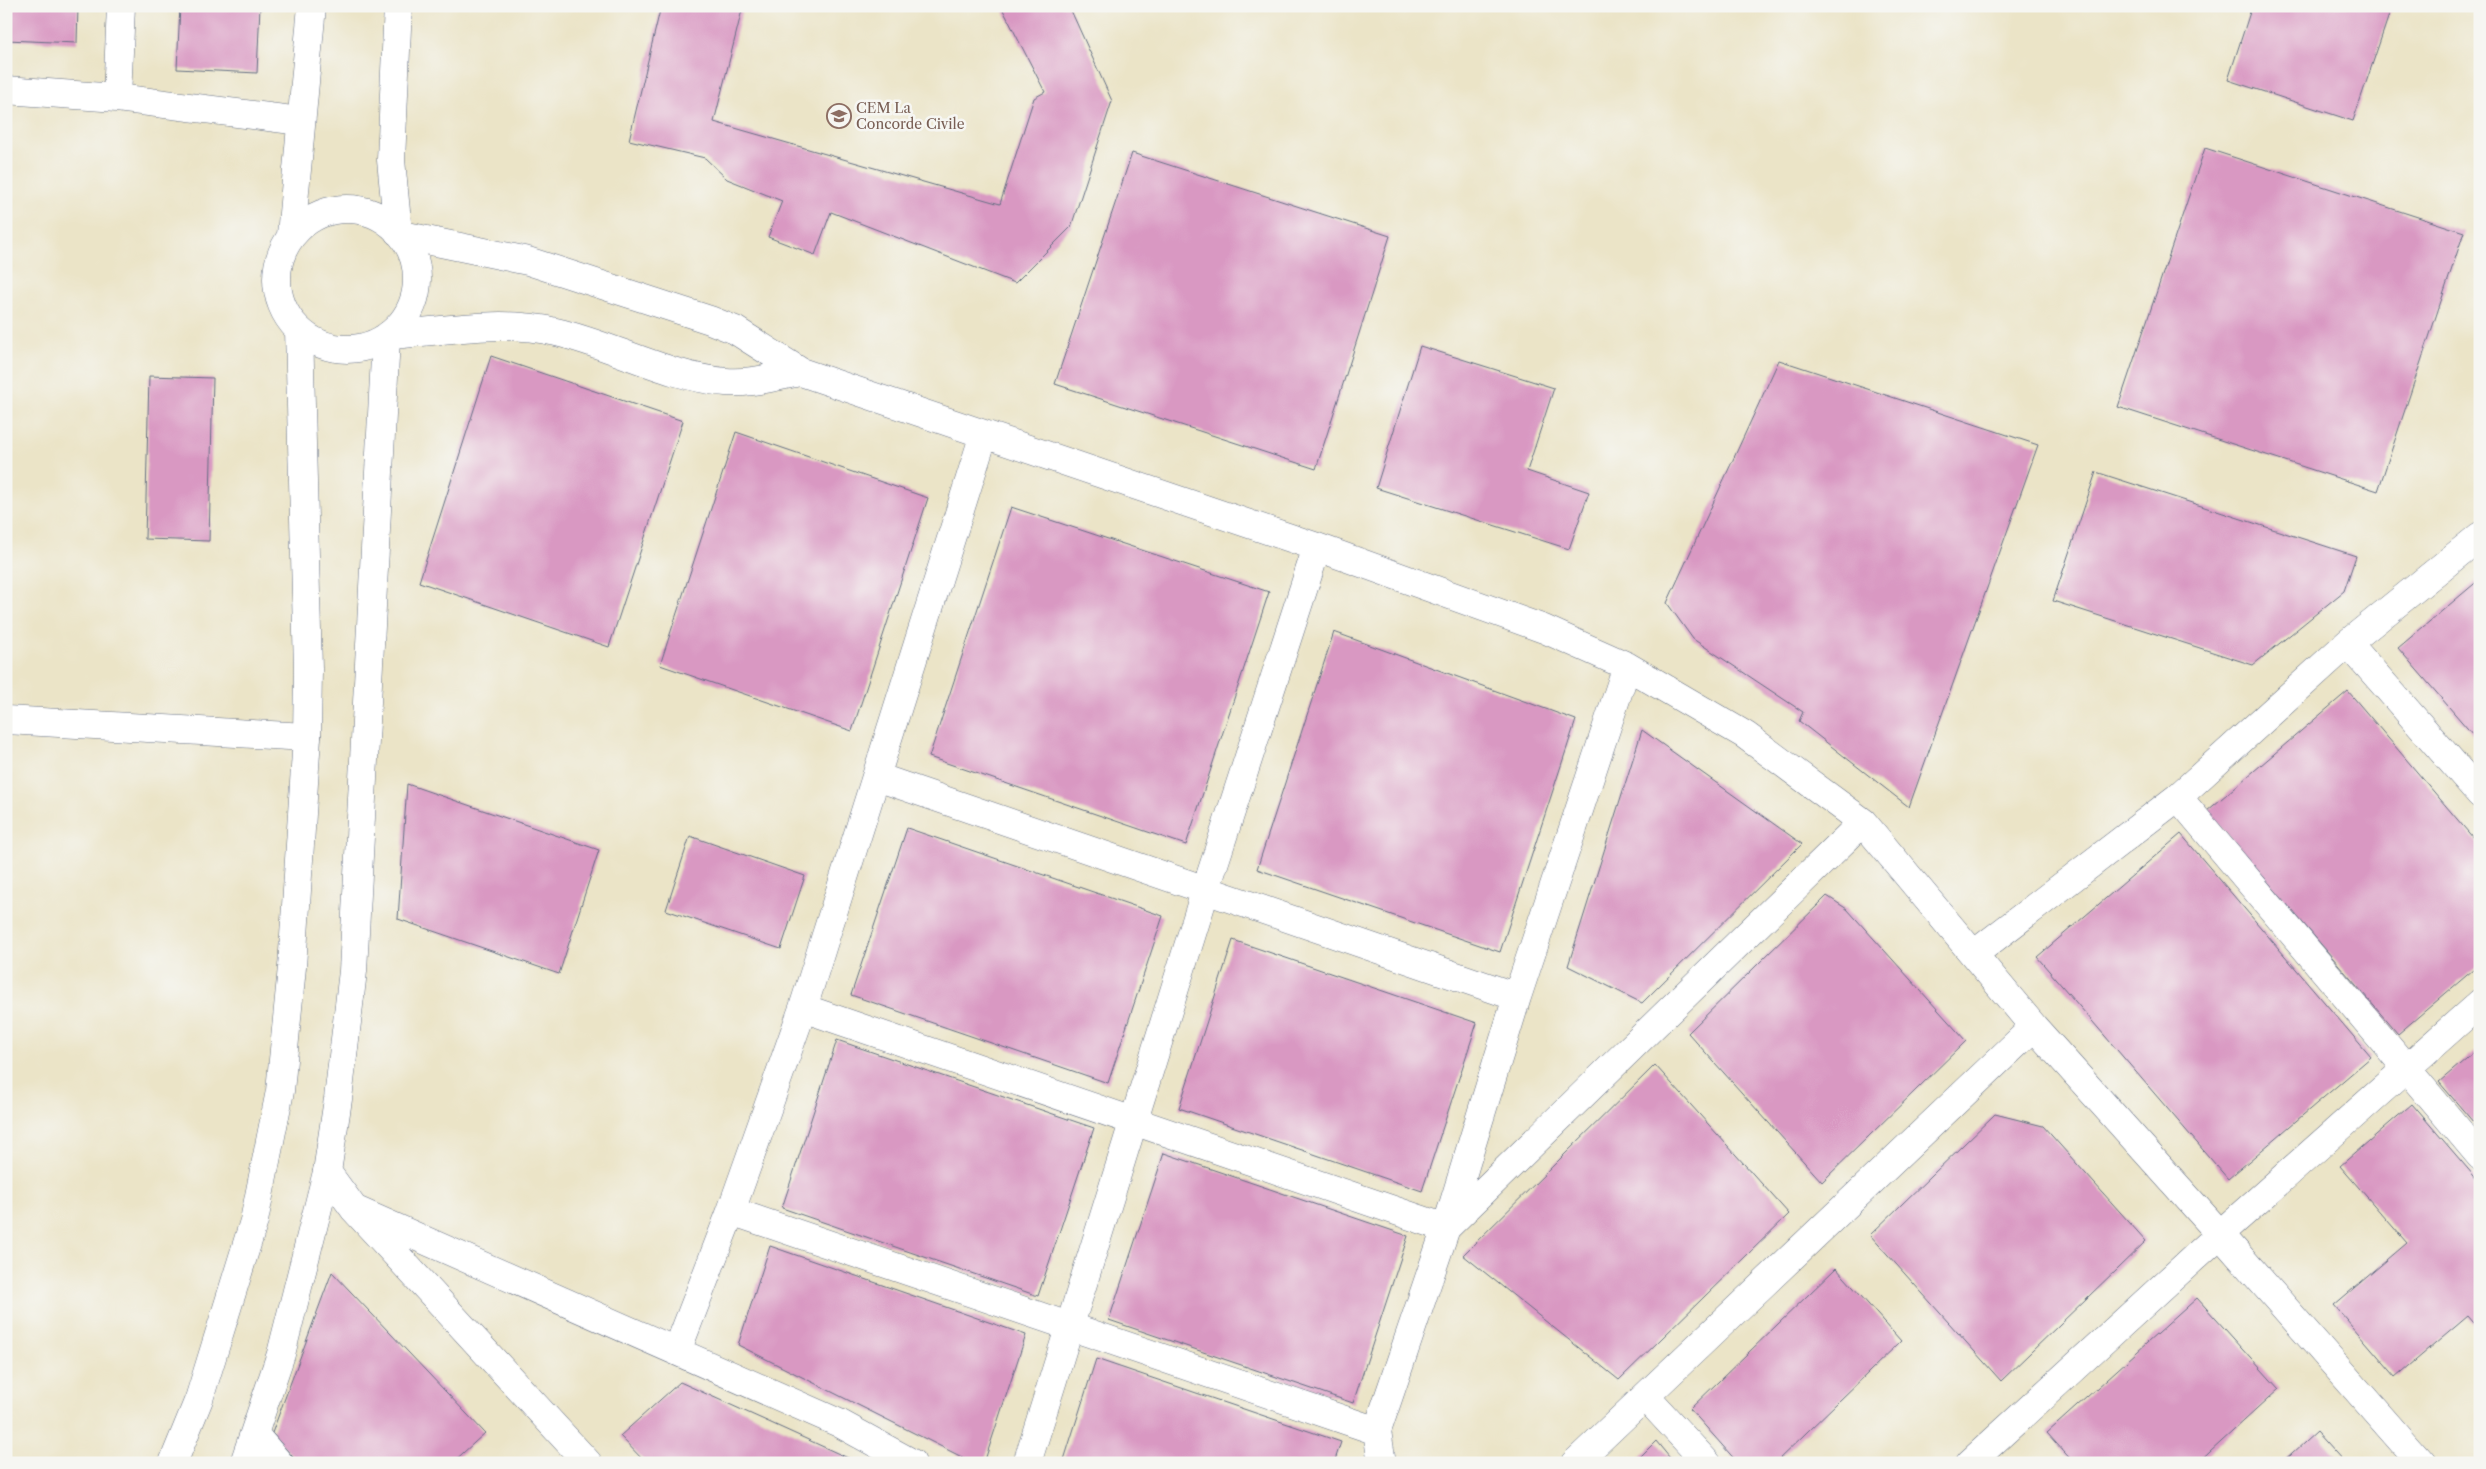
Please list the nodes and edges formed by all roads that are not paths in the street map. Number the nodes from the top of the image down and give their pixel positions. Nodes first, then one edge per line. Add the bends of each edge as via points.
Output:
1 (121, 6) edge
2 (312, 6) edge
3 (398, 6) edge
4 (6, 90) edge
5 (117, 98) junction
6 (300, 121) junction
7 (400, 234) junction
8 (291, 235) junction
9 (299, 330) junction
10 (388, 336) junction
11 (801, 372) junction
12 (984, 434) junction
13 (2480, 536) edge
14 (1317, 547) junction
15 (2348, 643) junction
16 (1627, 666) junction
17 (6, 720) edge
18 (307, 736) junction
19 (877, 777) junction
20 (2480, 794) edge
21 (2178, 797) junction
22 (1863, 822) junction
23 (1206, 892) junction
24 (1974, 954) junction
25 (1517, 997) junction
26 (2480, 1003) edge
27 (803, 1008) junction
28 (2034, 1027) junction
29 (2404, 1069) junction
30 (1134, 1121) junction
31 (2480, 1156) edge
32 (328, 1172) junction
33 (354, 1209) junction
34 (731, 1211) junction
35 (1446, 1228) junction
36 (2220, 1234) junction
37 (1070, 1327) junction
38 (677, 1351) junction
39 (1646, 1397) junction
40 (1377, 1430) junction
41 (255, 1435) junction
42 (173, 1463) edge
43 (244, 1463) edge
44 (279, 1463) edge
45 (588, 1463) edge
46 (912, 1463) edge
47 (1027, 1463) edge
48 (1382, 1463) edge
49 (1575, 1463) edge
50 (1707, 1463) edge
51 (1970, 1463) edge
52 (2421, 1463) edge

1 - 5 street
2 - 6 street
3 - 7 street via 391,160
4 - 5 street
5 - 6 street
6 - 8 street
7 - 8 street via 383,218 364,210 344,208 324,212 306,221
7 - 10 street via 416,269 414,299 405,319
7 - 11 street via 528,261 710,320 735,330
8 - 9 street via 281,254 276,274 277,288 286,314
9 - 10 street via 332,348 368,346
9 - 18 street
10 - 11 street via 493,326 528,328 569,336 698,378 743,382
10 - 32 street via 353,971
11 - 12 street
12 - 14 street
12 - 19 street
13 - 15 street
14 - 16 street via 1544,628
14 - 23 street
15 - 20 street
15 - 21 street
16 - 22 street via 1745,735
16 - 25 street
17 - 18 street
18 - 42 street via 292,968 280,1091 254,1221 199,1399
19 - 23 street
19 - 27 street
21 - 24 street
21 - 29 street
22 - 24 street
22 - 35 street
23 - 25 street
23 - 30 street
24 - 28 street
25 - 35 street
26 - 29 street
27 - 30 street
27 - 34 street
28 - 36 street
28 - 39 street
29 - 31 street
29 - 36 street
30 - 35 street
30 - 37 street
32 - 33 street
32 - 41 street via 281,1354
33 - 38 street
33 - 45 street
34 - 37 street
34 - 38 street
35 - 40 street
36 - 51 street
36 - 52 street
37 - 40 street
37 - 47 street
38 - 46 street via 839,1423
39 - 49 street
39 - 50 street
40 - 48 street
41 - 43 street
41 - 44 street

